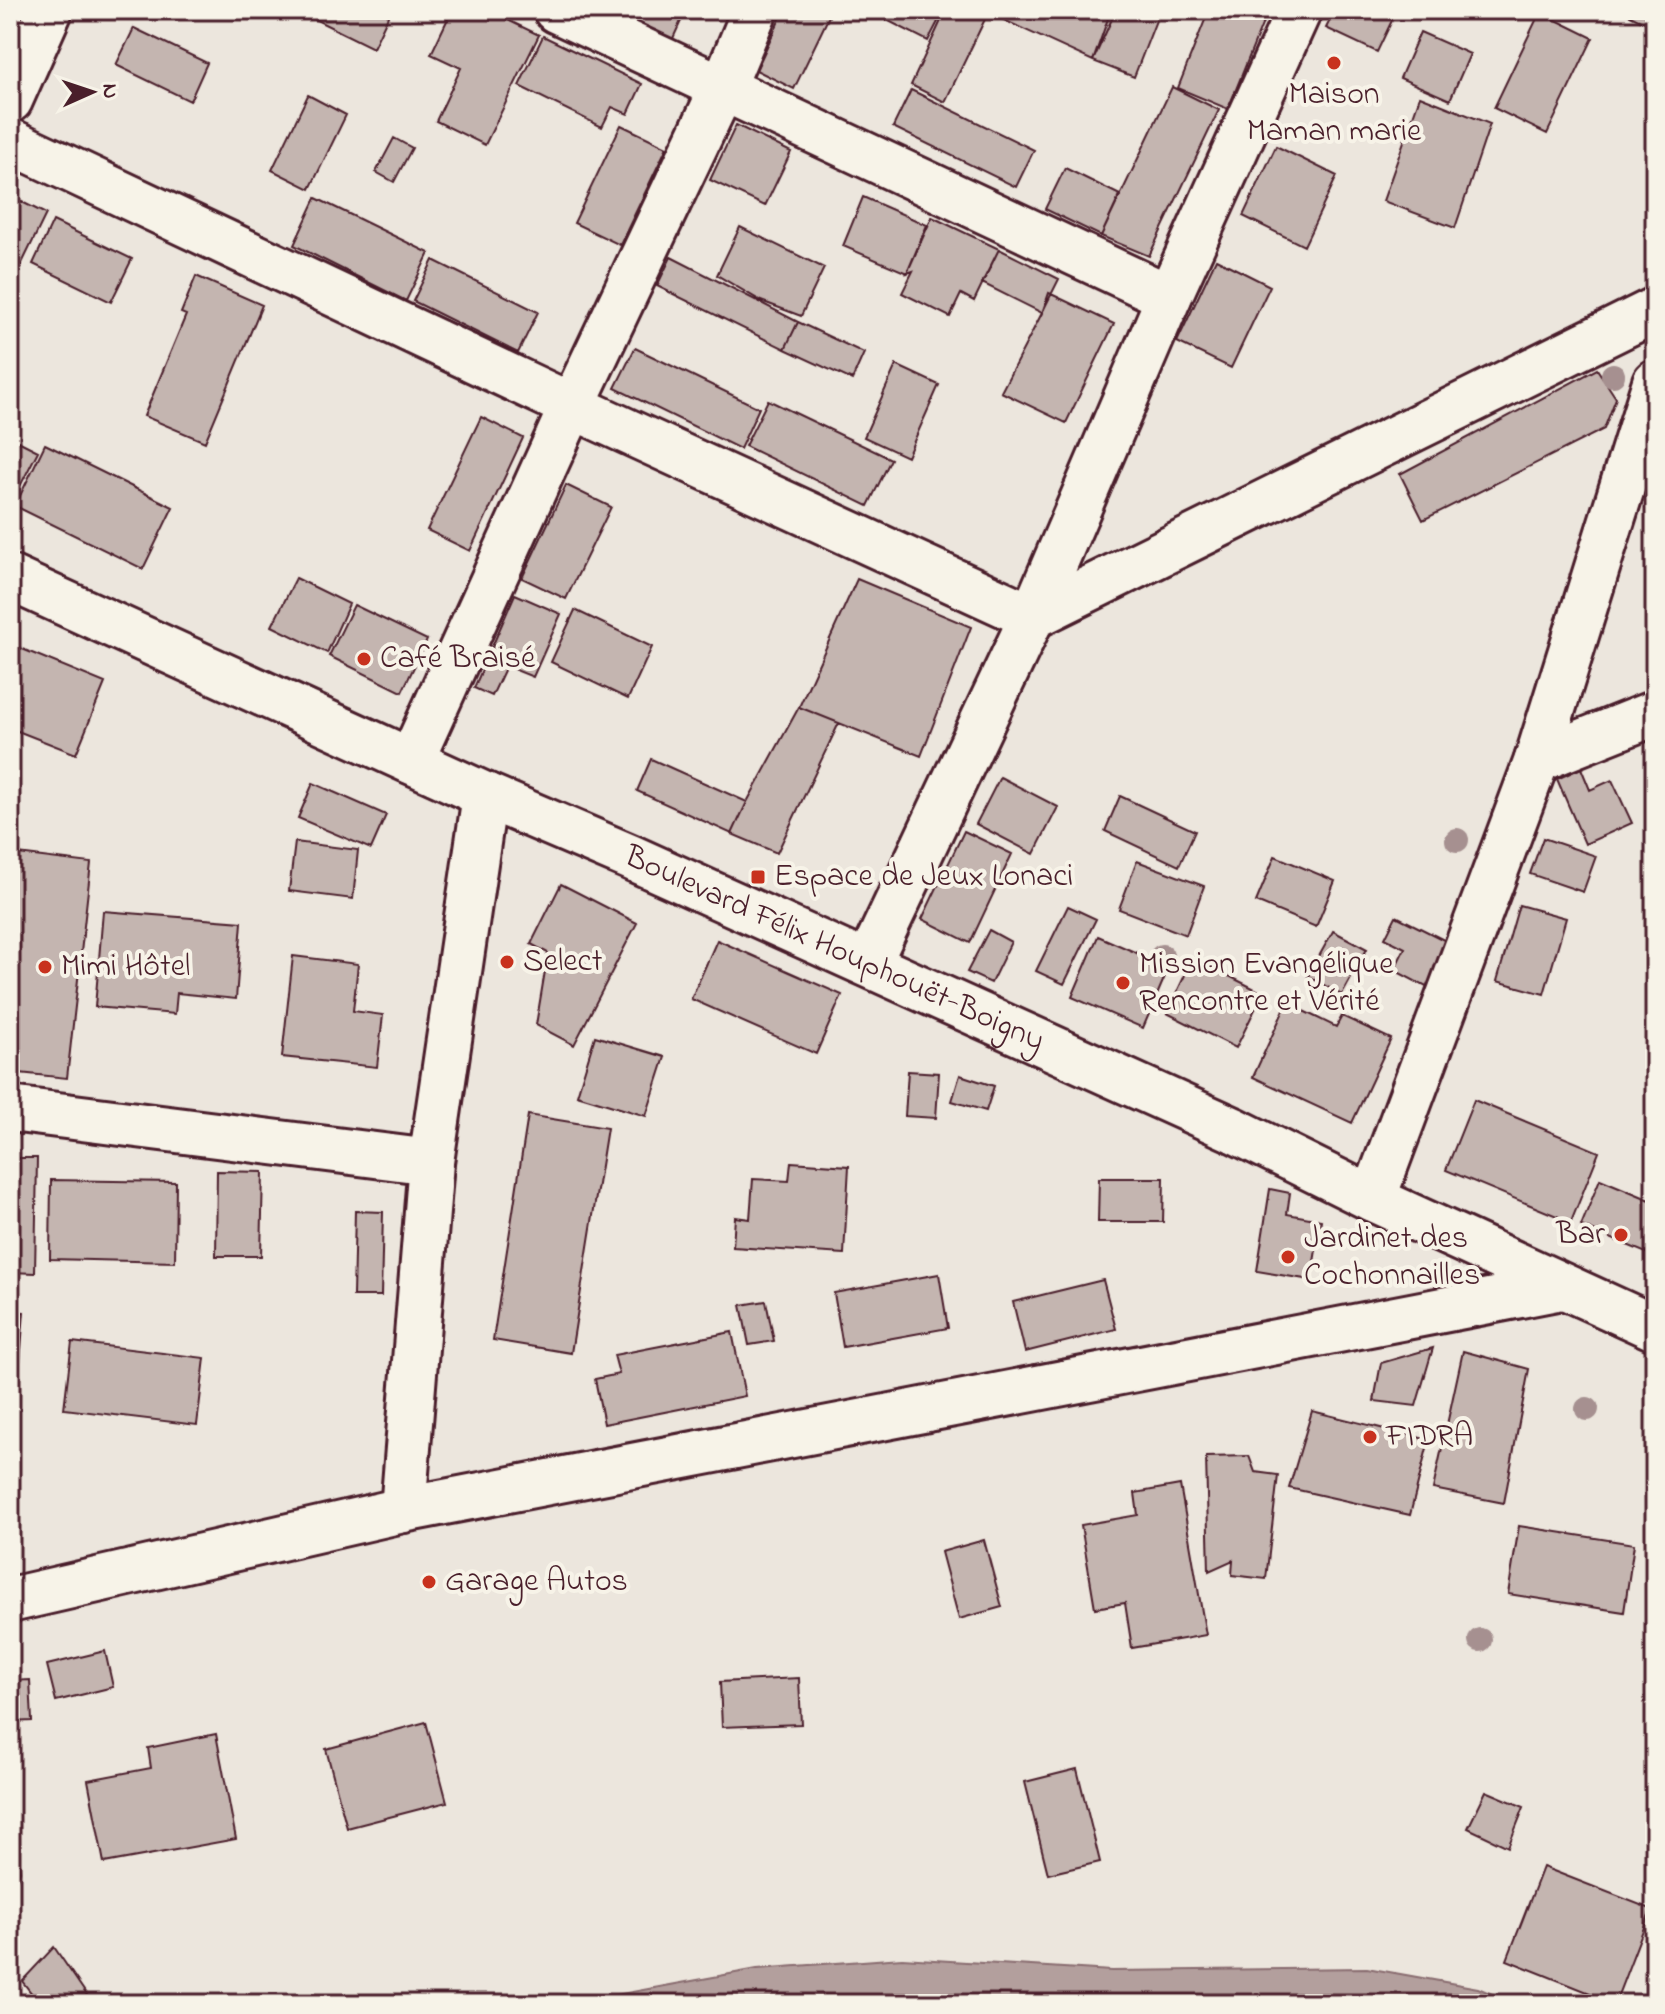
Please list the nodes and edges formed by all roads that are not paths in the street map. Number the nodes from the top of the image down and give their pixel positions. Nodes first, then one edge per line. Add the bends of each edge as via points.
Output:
1 (50, 10) edge
2 (556, 10) edge
3 (755, 10) edge
4 (1299, 10) edge
5 (723, 87) junction
6 (10, 100) edge
7 (10, 141) edge
8 (1169, 297) junction
9 (1655, 310) edge
10 (1655, 382) edge
11 (572, 406) junction
12 (10, 578) edge
13 (1032, 617) junction
14 (1655, 713) edge
15 (1537, 760) junction
16 (411, 761) junction
17 (485, 795) junction
18 (868, 964) junction
19 (10, 1109) edge
20 (431, 1162) junction
21 (1373, 1199) junction
22 (1562, 1287) junction
23 (1655, 1328) edge
24 (403, 1510) junction
25 (10, 1600) edge

1 - 6 street
2 - 5 street
3 - 5 street
4 - 8 street
5 - 8 street
5 - 11 street
7 - 11 street
8 - 13 street
9 - 13 street
10 - 15 street
11 - 13 street
11 - 16 street
12 - 16 street, Boulevard Félix Houphouët-Boigny
13 - 18 street
14 - 15 street
15 - 21 street
16 - 17 street, Boulevard Félix Houphouët-Boigny
17 - 18 street, Boulevard Félix Houphouët-Boigny
17 - 20 street
18 - 21 street, Boulevard Félix Houphouët-Boigny
19 - 20 street
20 - 24 street
21 - 22 street, Boulevard Félix Houphouët-Boigny
22 - 23 street, Boulevard Félix Houphouët-Boigny
22 - 24 street
24 - 25 street

